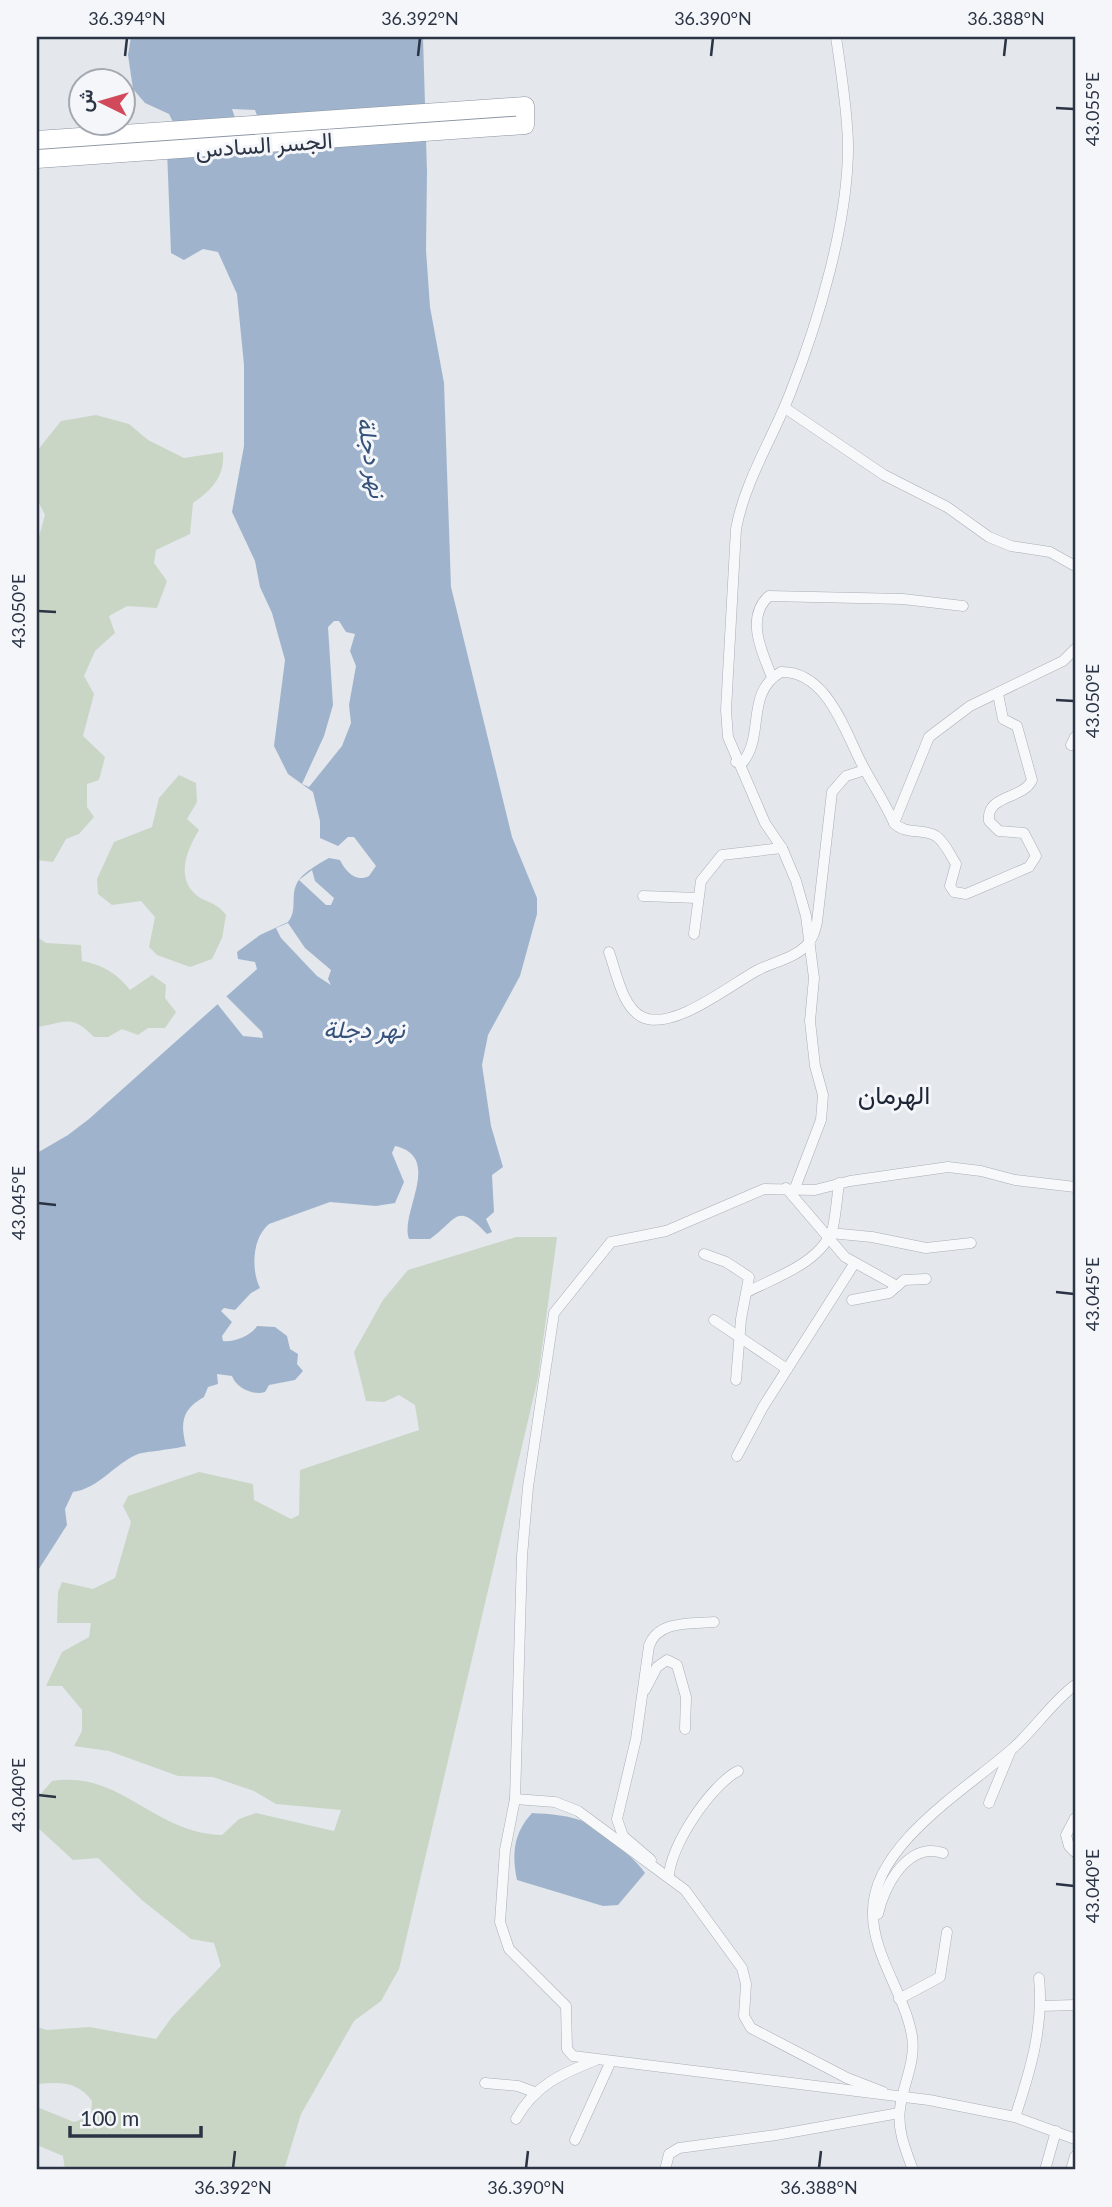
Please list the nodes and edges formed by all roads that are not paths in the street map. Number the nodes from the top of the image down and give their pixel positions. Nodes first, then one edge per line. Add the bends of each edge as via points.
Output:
1 (836, 37) edge
2 (37, 140) edge
3 (37, 159) edge
4 (785, 408) junction
5 (1075, 566) edge
6 (963, 606) dead end
7 (1075, 649) edge
8 (772, 677) junction
9 (998, 694) junction
10 (736, 762) junction
11 (865, 770) junction
12 (894, 823) junction
13 (782, 848) junction
14 (643, 896) dead end
15 (698, 898) junction
16 (694, 934) dead end
17 (808, 944) junction
18 (609, 951) dead end
19 (839, 1183) junction
20 (1075, 1187) edge
21 (791, 1188) junction
22 (829, 1236) junction
23 (971, 1243) dead end
24 (704, 1254) dead end
25 (854, 1264) junction
26 (926, 1279) dead end
27 (897, 1286) junction
28 (747, 1293) junction
29 (852, 1300) dead end
30 (714, 1320) dead end
31 (739, 1338) junction
32 (787, 1369) junction
33 (736, 1380) dead end
34 (737, 1456) dead end
35 (714, 1622) dead end
36 (1075, 1685) edge
37 (642, 1693) junction
38 (685, 1729) dead end
39 (1010, 1751) junction
40 (738, 1771) dead end
41 (515, 1799) junction
42 (989, 1803) dead end
43 (1075, 1818) edge
44 (1075, 1852) edge
45 (943, 1853) dead end
46 (665, 1874) junction
47 (874, 1928) junction
48 (947, 1932) dead end
49 (1039, 1978) dead end
50 (899, 1999) junction
51 (1075, 2005) edge
52 (1041, 2006) junction
53 (596, 2060) junction
54 (611, 2061) junction
55 (485, 2083) dead end
56 (534, 2092) junction
57 (889, 2097) junction
58 (902, 2097) junction
59 (899, 2113) junction
60 (1015, 2117) junction
61 (516, 2119) dead end
62 (1056, 2131) junction
63 (1075, 2139) edge
64 (575, 2140) dead end
65 (1075, 2156) edge
66 (665, 2170) edge
67 (914, 2170) edge
68 (1045, 2170) edge
69 (1071, 2170) edge

1 - 4 street via 848,146 841,209 819,314
2 - 3 highway, الجسر السادس via 524,106 525,125
4 - 5 street via 884,475 947,507 989,537 1050,552
4 - 10 street via 741,505 736,528 726,724
6 - 8 street via 903,599 769,596 759,610 757,629
7 - 9 street via 1063,661
8 - 10 street via 760,695 746,759
8 - 11 street via 792,671 815,684 842,722
9 - 12 street via 959,712 929,737
9 - 12 street via 1003,719 1017,726 1032,780 1028,787 994,804 988,816 995,829 1027,835 1036,856 1033,864 958,894 949,882 956,864 941,840
10 - 13 street
11 - 12 street
11 - 17 street via 846,776 832,792 817,922
13 - 15 street via 722,855 701,881
13 - 17 street via 802,898
14 - 15 street
15 - 16 street
17 - 18 street via 694,1008 654,1020 643,1018 629,1004
17 - 21 street via 821,1120
19 - 20 street via 948,1167
19 - 21 street via 815,1190
19 - 22 street
21 - 22 street
21 - 41 street via 755,1191 666,1231 611,1242 554,1313 522,1556
22 - 23 street via 872,1237 926,1248
22 - 25 street
22 - 28 street via 813,1256
24 - 28 street via 748,1275
25 - 27 street
25 - 32 street
26 - 27 street via 904,1280
27 - 29 street via 889,1293
28 - 31 street
30 - 31 street
31 - 32 street
31 - 33 street
32 - 34 street
35 - 37 street via 671,1626 654,1635
36 - 39 street
37 - 38 street via 661,1662 673,1661 686,1697
37 - 46 street via 617,1819 623,1836
39 - 42 street
39 - 47 street via 909,1838 879,1882 873,1900
40 - 46 street via 715,1789 678,1844
41 - 46 street via 555,1802 578,1811
41 - 53 street via 505,1850 501,1932 518,1959 566,2006 569,2053
43 - 44 street via 1066,1835
45 - 47 street via 926,1850 908,1860 882,1896
46 - 57 street via 692,1897 742,1968 744,2016 751,2028
47 - 50 street
48 - 50 street via 940,1977
49 - 52 street
50 - 58 street via 913,2044 912,2067
51 - 52 street
52 - 60 street via 1036,2044
53 - 54 street
53 - 56 street via 552,2078
54 - 57 street
54 - 64 street
55 - 56 street
56 - 61 street
57 - 58 street
58 - 59 street
58 - 60 street
59 - 66 street via 679,2148 669,2154
59 - 67 street
60 - 62 street
62 - 63 street
62 - 68 street
65 - 69 street

